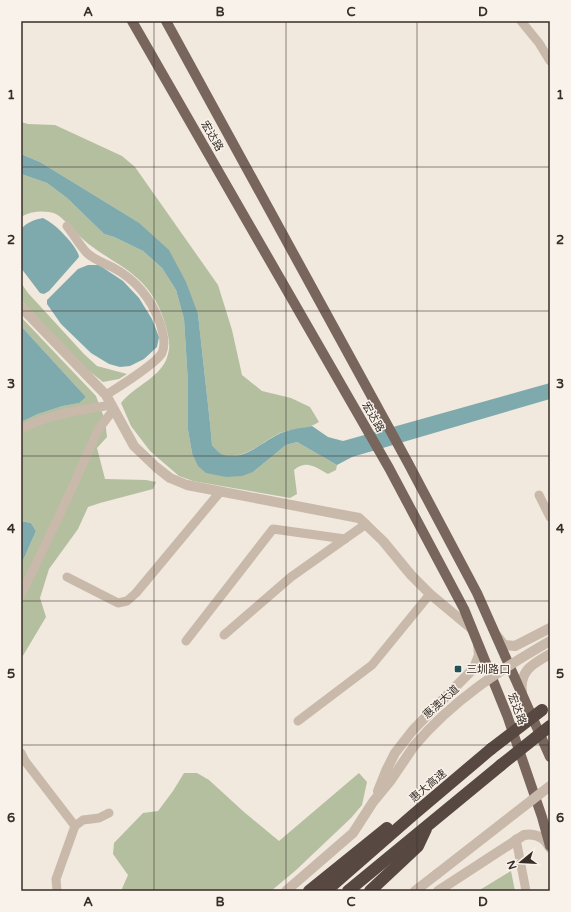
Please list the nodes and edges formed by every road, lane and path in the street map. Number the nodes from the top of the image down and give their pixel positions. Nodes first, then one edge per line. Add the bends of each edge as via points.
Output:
1 (132, 21) edge
2 (166, 21) edge
3 (521, 21) edge
4 (550, 61) edge
5 (68, 226) dead end
6 (21, 307) edge
7 (106, 395) junction
8 (113, 407) junction
9 (21, 429) edge
10 (220, 492) junction
11 (539, 494) dead end
12 (550, 517) edge
13 (366, 524) junction
14 (345, 539) junction
15 (67, 578) dead end
16 (430, 594) junction
17 (21, 595) edge
18 (550, 628) edge
19 (472, 629) junction
20 (224, 635) dead end
21 (497, 636) junction
22 (186, 641) dead end
23 (550, 641) edge
24 (478, 645) junction
25 (550, 654) edge
26 (522, 693) junction
27 (546, 708) edge
28 (298, 721) dead end
29 (550, 726) edge
30 (547, 746) edge
31 (21, 753) edge
32 (550, 757) edge
33 (550, 786) edge
34 (373, 802) junction
35 (109, 813) dead end
36 (413, 815) junction
37 (428, 825) junction
38 (75, 826) junction
39 (516, 839) junction
40 (550, 847) edge
41 (57, 891) edge
42 (286, 891) edge
43 (309, 891) edge
44 (326, 891) edge
45 (348, 891) edge
46 (370, 891) edge
47 (415, 891) edge
48 (438, 891) edge
49 (526, 891) edge

1 - 19 main road, 宏达路 via 389,468 464,609
2 - 21 main road, 宏达路 via 407,460
3 - 4 street
5 - 7 street via 88,254 135,282 157,314 162,329 164,342 161,354 143,371
6 - 7 street
7 - 8 street
8 - 9 street via 71,412 35,422
8 - 10 street via 134,446 156,468 170,478 187,485
8 - 17 street via 98,430
10 - 13 street via 359,518
10 - 15 street via 127,601 118,603
11 - 12 street
13 - 14 street
13 - 16 street
14 - 20 street via 291,577
14 - 22 street via 273,529
16 - 19 street
16 - 28 street via 372,665
18 - 21 street via 515,646 504,644
19 - 24 main road, 宏达路
21 - 26 main road, 宏达路
23 - 34 street, 惠澳大道, bridge via 504,668 465,696 434,724 414,746
24 - 34 street via 479,655 474,668 413,730 395,753
24 - 40 main road, 宏达路 via 507,715
25 - 26 street via 527,669 522,678
26 - 30 main road, 宏达路
27 - 36 highway, 惠大高速, bridge via 491,749
29 - 37 highway, bridge
30 - 32 main road, 宏达路
31 - 38 street
33 - 47 street, bridge
34 - 42 street via 353,833
35 - 38 street via 99,818 83,820
36 - 43 highway via 383,830
36 - 44 highway, 惠大高速
37 - 45 highway
37 - 46 highway via 418,846
38 - 41 street via 56,879
39 - 40 street via 528,834 537,835
39 - 48 street
39 - 49 street

